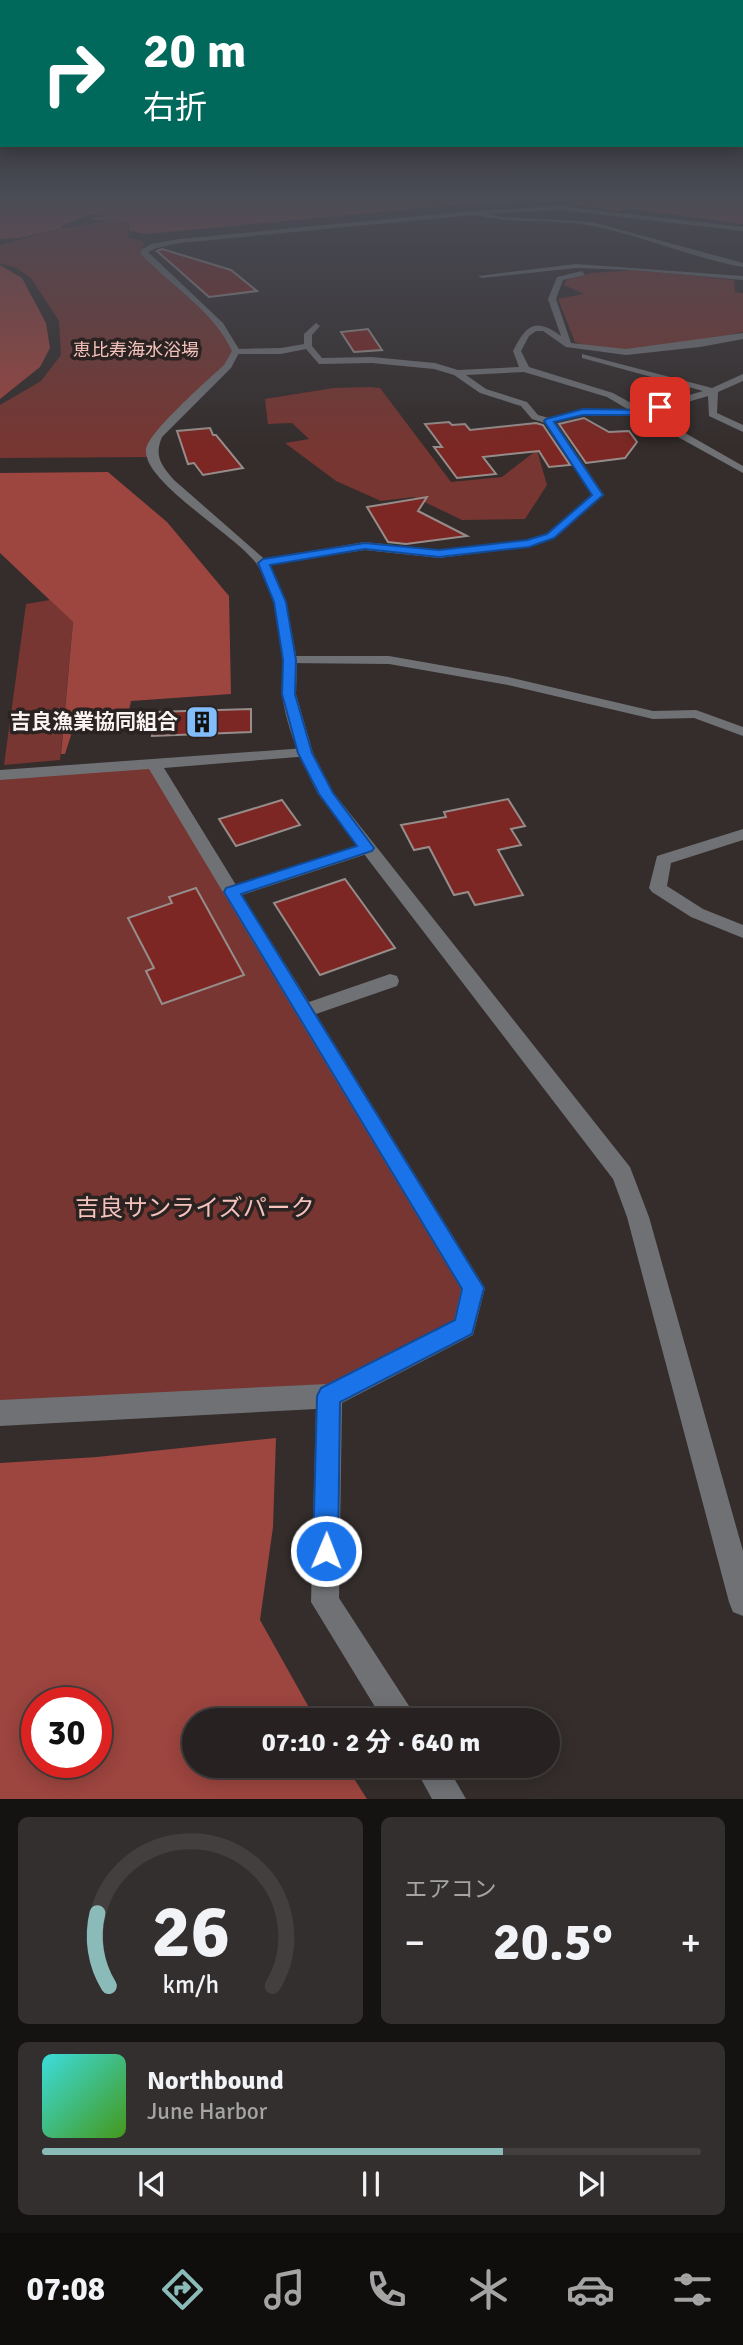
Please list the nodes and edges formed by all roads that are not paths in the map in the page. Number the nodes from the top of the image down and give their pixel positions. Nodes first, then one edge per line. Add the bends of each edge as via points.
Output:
1 (170, 280) edge
2 (560, 280) edge
3 (316, 326) dead end
4 (743, 336) edge
5 (566, 344) junction
6 (308, 346) junction
7 (236, 351) junction
8 (525, 369) junction
9 (457, 373) junction
10 (743, 376) edge
11 (713, 391) junction
12 (640, 412) junction
13 (549, 421) junction
14 (743, 429) edge
15 (743, 470) edge
16 (263, 563) junction
17 (289, 660) junction
18 (743, 732) edge
19 (305, 753) junction
20 (153, 764) junction
21 (0, 775) edge
22 (743, 834) edge
23 (367, 848) junction
24 (232, 892) junction
25 (743, 932) edge
26 (390, 981) dead end
27 (304, 1011) junction
28 (329, 1396) junction
29 (0, 1413) edge
30 (743, 1602) edge
31 (392, 1708) edge
32 (437, 1778) edge
33 (450, 1799) edge

1 - 7 street via 227,331
2 - 5 street via 551,299
3 - 6 street via 308,334
4 - 5 street via 626,352
5 - 8 street via 545,328 534,328 517,351
5 - 11 street via 588,358
6 - 7 street
6 - 9 street via 318,361 372,360 435,366
7 - 16 street via 228,366 157,436 151,450 155,465 170,482
8 - 9 street
8 - 12 street via 610,395
9 - 13 street via 484,391 524,404 535,417
10 - 11 street
11 - 12 street
11 - 14 street via 712,414
12 - 13 street via 583,412
12 - 15 street
13 - 16 street via 598,495 551,536 439,554 365,546
16 - 17 street via 280,602
17 - 18 street via 389,660 508,681 653,715 696,714
17 - 19 street via 289,694
19 - 20 street
19 - 23 street via 326,794
20 - 21 street
20 - 24 street
22 - 25 street via 663,860 658,888 696,913
23 - 24 street
23 - 30 street via 622,1174 638,1217
24 - 27 street
26 - 27 street
27 - 28 street via 473,1288 464,1327
28 - 29 street
28 - 31 street via 325,1602
32 - 33 street

